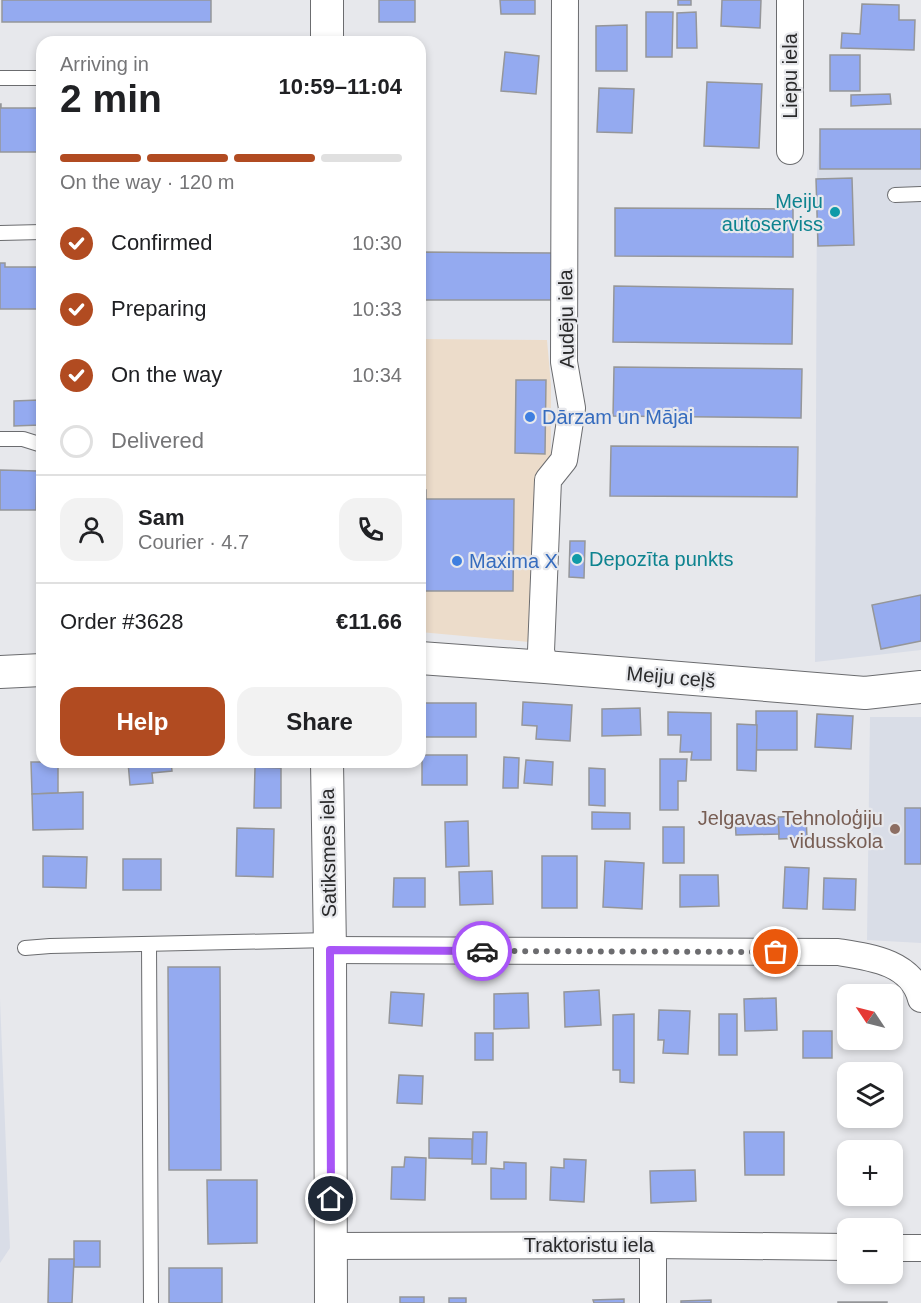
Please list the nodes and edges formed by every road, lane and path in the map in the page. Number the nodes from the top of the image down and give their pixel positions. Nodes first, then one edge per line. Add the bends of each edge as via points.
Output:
1 (327, 0) edge
2 (566, 0) edge
3 (790, 0) edge
4 (327, 36) edge
5 (0, 78) edge
6 (36, 78) edge
7 (790, 151) dead end
8 (921, 194) edge
9 (895, 195) dead end
10 (36, 232) edge
11 (0, 233) edge
12 (0, 439) edge
13 (36, 443) edge
14 (426, 658) edge
15 (546, 667) junction
16 (36, 670) edge
17 (0, 672) edge
18 (921, 687) edge
19 (327, 768) edge
20 (149, 944) junction
21 (330, 945) junction
22 (25, 948) dead end
23 (921, 999) edge
24 (331, 1245) junction
25 (653, 1245) junction
26 (837, 1247) edge
27 (903, 1248) edge
28 (921, 1248) edge
29 (151, 1303) edge
30 (331, 1303) edge
31 (653, 1303) edge

1 - 4 street
2 - 15 street, Audēju iela via 564,362 572,408 564,460 548,480 541,651
3 - 7 street, Liepu iela
5 - 6 lane
8 - 9 lane
10 - 11 lane
12 - 13 lane
14 - 15 street, Meiju ceļš
15 - 18 street, Meiju ceļš via 865,693
16 - 17 street
19 - 21 street, Satiksmes iela
20 - 21 lane
20 - 22 lane
20 - 29 lane
21 - 23 street via 838,952 895,966 918,988
21 - 24 street, Satiksmes iela
24 - 25 street, Traktoristu iela
24 - 30 street, Satiksmes iela
25 - 26 street, Traktoristu iela
25 - 31 street
27 - 28 street

